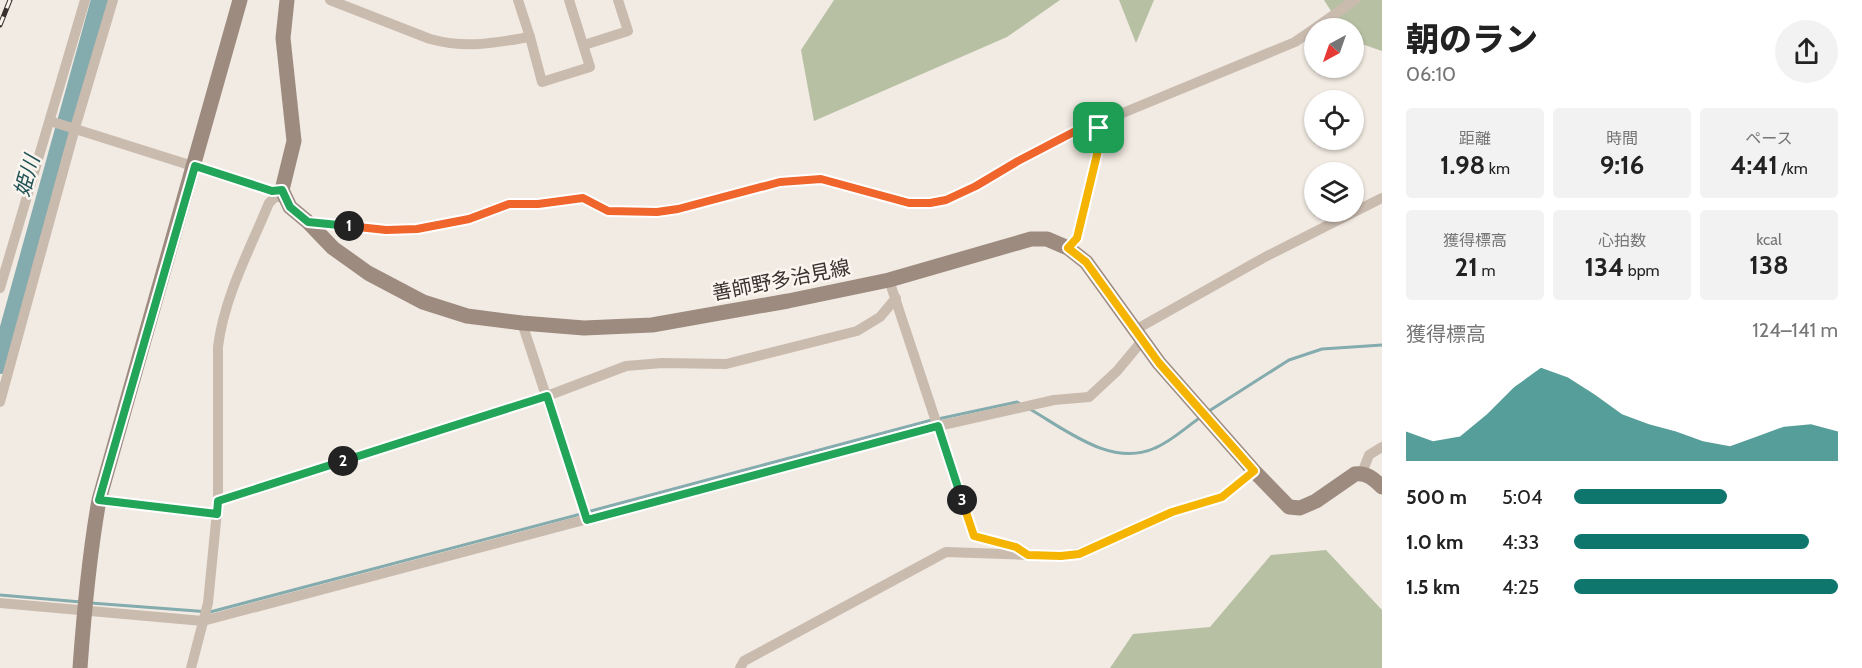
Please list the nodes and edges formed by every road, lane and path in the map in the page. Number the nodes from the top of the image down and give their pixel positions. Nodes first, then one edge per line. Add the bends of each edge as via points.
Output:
1 (85, 0) edge
2 (113, 0) edge
3 (240, 0) edge
4 (287, 0) edge
5 (330, 0) edge
6 (518, 0) edge
7 (569, 0) edge
8 (618, 0) edge
9 (1355, 0) edge
10 (1330, 18) edge
11 (1304, 36) edge
12 (530, 37) junction
13 (584, 45) junction
14 (50, 121) junction
15 (75, 128) junction
16 (1099, 128) junction
17 (195, 166) junction
18 (284, 194) junction
19 (1382, 198) edge
20 (308, 222) junction
21 (1068, 248) junction
22 (889, 280) junction
23 (0, 288) edge
24 (897, 298) junction
25 (522, 323) junction
26 (1138, 336) junction
27 (547, 396) junction
28 (0, 402) edge
29 (938, 425) junction
30 (1382, 447) edge
31 (1254, 471) junction
32 (1362, 473) junction
33 (1382, 487) edge
34 (99, 500) junction
35 (218, 501) junction
36 (217, 514) junction
37 (587, 520) junction
38 (1028, 555) junction
39 (0, 603) edge
40 (84, 611) junction
41 (203, 621) junction
42 (80, 668) edge
43 (191, 668) edge
44 (741, 668) edge

1 - 14 street
2 - 15 street
3 - 17 main road
4 - 18 main road via 283,38 294,141
5 - 12 street via 445,43 470,46
6 - 12 street
7 - 13 street
8 - 13 street via 628,31
9 - 10 street
11 - 16 street via 1113,117
12 - 13 street via 542,82 590,68
14 - 15 street
14 - 23 street
15 - 17 street
15 - 28 street
16 - 20 street via 1089,124 976,186 930,203 909,203 821,179 808,179 780,182 657,212 608,211 583,198 509,204 469,219 417,229
16 - 21 street via 1100,142 1077,238
17 - 18 street
17 - 34 main road
18 - 20 main road, 善師野多治見線 via 290,207
18 - 35 street via 269,203 221,324
19 - 26 street via 1267,256
20 - 25 main road, 善師野多治見線 via 333,248 368,273 423,302 467,316
21 - 22 main road, 善師野多治見線 via 1047,239 1031,239
21 - 26 main road, 善師野多治見線 via 1086,262
22 - 24 street
22 - 25 main road, 善師野多治見線 via 652,325 584,328
24 - 27 street via 880,317 857,331 726,364 626,366
24 - 29 street
25 - 27 street
26 - 29 street via 1117,371 1089,397 1054,400
26 - 31 main road, 善師野多治見線
27 - 35 street
27 - 37 street
29 - 37 street
29 - 38 street via 974,536 1016,547
30 - 32 street via 1369,455
31 - 32 main road, 善師野多治見線 via 1289,507 1300,508
31 - 38 street via 1222,497 1172,512 1088,551 1061,556
32 - 33 main road
34 - 36 street
34 - 40 main road
35 - 36 street
36 - 41 street
37 - 41 street
38 - 44 street via 946,552 744,661
39 - 40 street
40 - 41 street
40 - 42 main road
41 - 43 street

